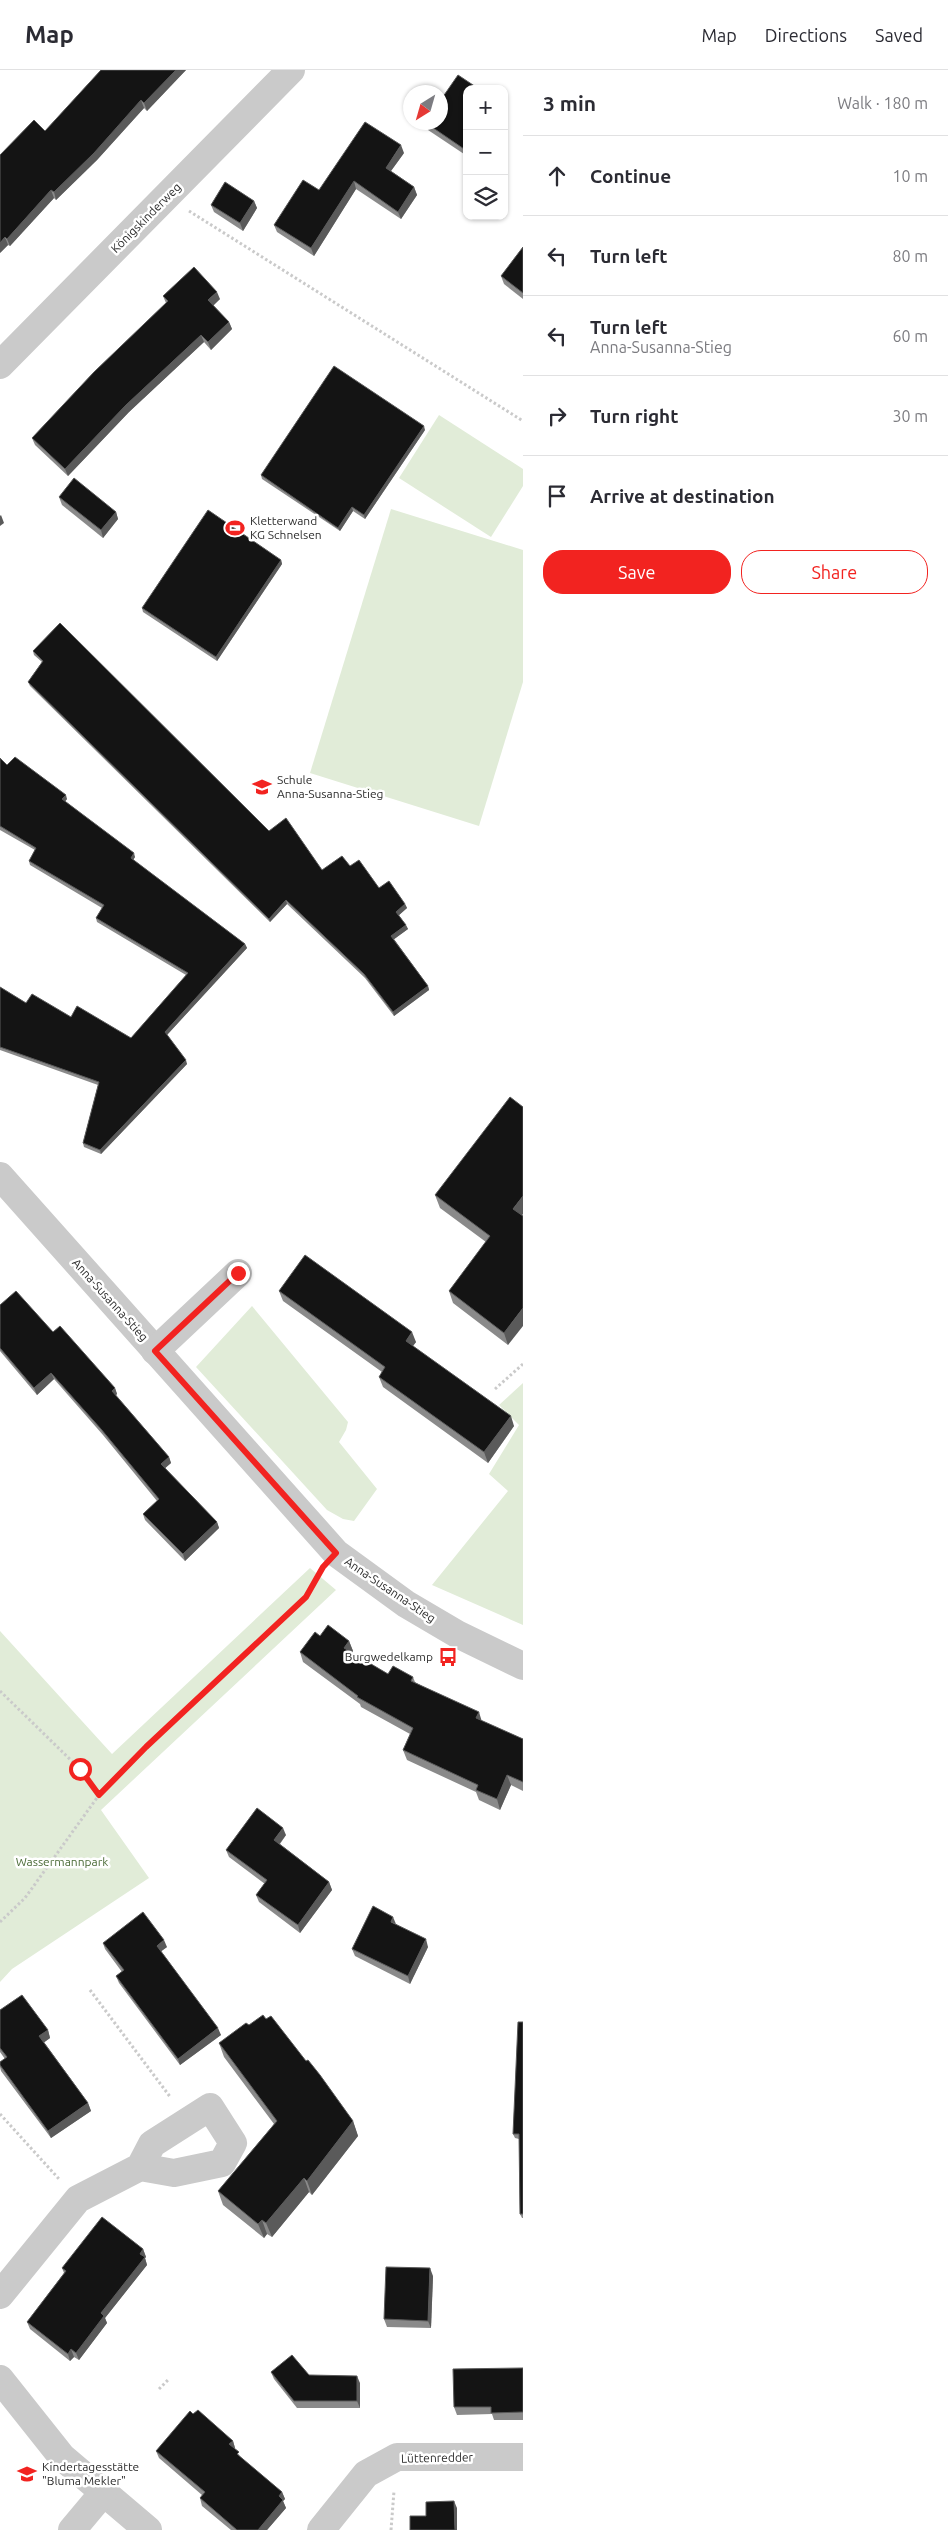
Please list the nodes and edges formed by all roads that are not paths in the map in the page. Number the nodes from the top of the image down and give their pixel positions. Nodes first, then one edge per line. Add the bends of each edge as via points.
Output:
1 (291, 70) edge
2 (0, 365) edge
3 (0, 1176) edge
4 (238, 1273) dead end
5 (155, 1351) junction
6 (522, 1665) edge
7 (140, 2167) junction
8 (0, 2295) edge
9 (0, 2379) edge
10 (523, 2457) edge
11 (103, 2493) junction
12 (72, 2530) edge
13 (148, 2530) edge
14 (321, 2530) edge

1 - 2 street, Königskinderweg
3 - 5 street, Anna-Susanna-Stieg
4 - 5 street
5 - 6 street, Anna-Susanna-Stieg via 336,1553 420,1612 486,1650
7 - 7 street via 174,2173 222,2163 234,2142 210,2107 152,2144
7 - 8 street via 78,2200
9 - 11 street via 49,2443
10 - 14 street, Lüttenredder via 397,2458 366,2474
11 - 12 street
11 - 13 street

